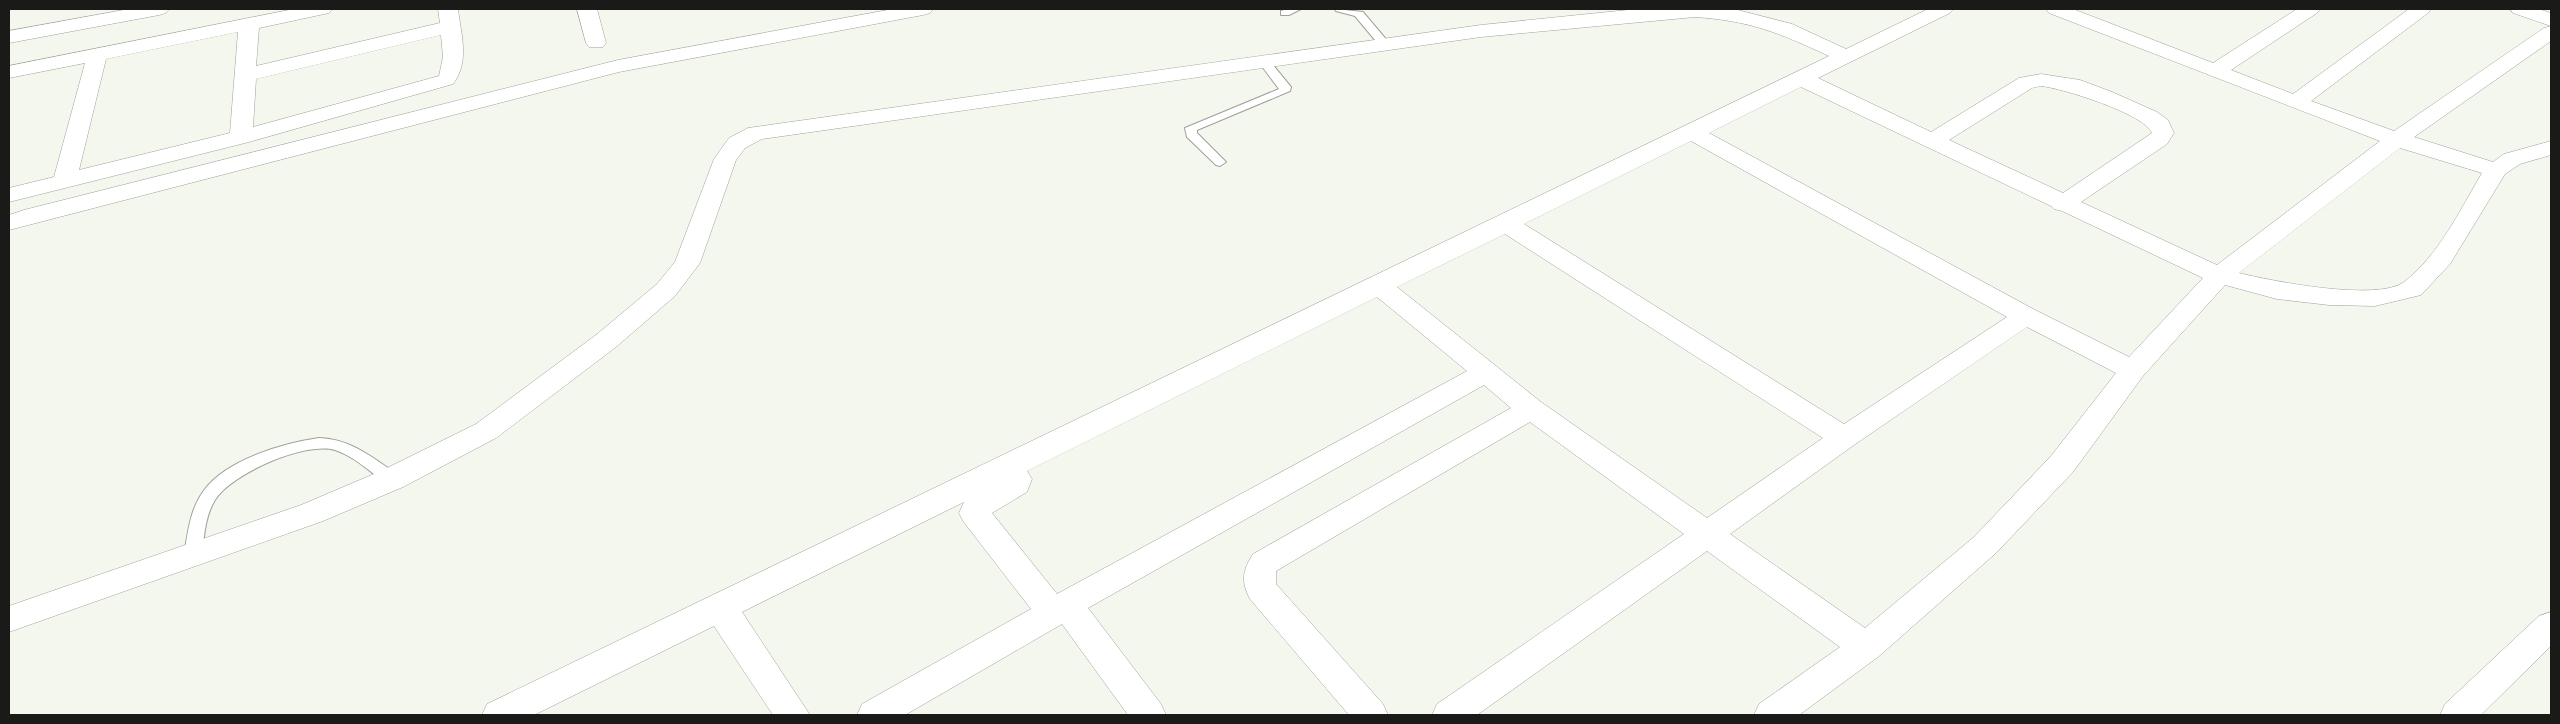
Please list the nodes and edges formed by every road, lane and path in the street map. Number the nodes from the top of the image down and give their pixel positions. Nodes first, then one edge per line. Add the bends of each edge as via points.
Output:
1 (158, 9) edge
2 (322, 9) edge
3 (587, 9) edge
4 (923, 9) edge
5 (1296, 9) edge
6 (1340, 9) edge
7 (1943, 9) edge
8 (2056, 9) edge
9 (2310, 9) edge
10 (2420, 9) edge
11 (2520, 9) edge
12 (1285, 13) dead end
13 (448, 18) edge
14 (2551, 20) edge
15 (250, 23) junction
16 (2551, 32) edge
17 (9, 37) edge
18 (596, 43) dead end
19 (1384, 44) junction
20 (97, 55) junction
21 (1846, 56) junction
22 (1264, 61) junction
23 (2216, 70) junction
24 (9, 72) edge
25 (245, 74) junction
26 (1800, 78) junction
27 (2296, 102) junction
28 (1690, 131) junction
29 (241, 137) junction
30 (2396, 140) junction
31 (1932, 141) junction
32 (2551, 148) edge
33 (1220, 162) dead end
34 (2496, 170) junction
35 (65, 181) junction
36 (9, 195) edge
37 (2062, 204) junction
38 (9, 223) edge
39 (1506, 223) junction
40 (2219, 276) junction
41 (1378, 285) junction
42 (2026, 316) junction
43 (2133, 370) junction
44 (1485, 373) junction
45 (1531, 409) junction
46 (1844, 438) junction
47 (1008, 465) junction
48 (392, 478) junction
49 (1706, 536) junction
50 (193, 555) junction
51 (720, 607) junction
52 (1060, 609) junction
53 (9, 619) edge
54 (2549, 631) edge
55 (1866, 647) junction
56 (549, 704) edge
57 (500, 715) edge
58 (792, 715) edge
59 (875, 715) edge
60 (1148, 715) edge
61 (1370, 715) edge
62 (1450, 715) edge
63 (1772, 715) edge
64 (2458, 715) edge

1 - 17 street
2 - 15 street
3 - 18 street
4 - 38 street via 618,66
5 - 12 lane
6 - 19 lane via 1359,14
7 - 21 street
8 - 23 street
9 - 23 street
10 - 27 street
11 - 14 street
13 - 25 street
13 - 29 street via 454,61 453,72 446,80
15 - 20 street
15 - 25 street
16 - 30 street
19 - 21 street via 1577,20 1695,11 1757,18
19 - 22 street
20 - 24 street
20 - 35 street
21 - 26 street
22 - 33 lane via 1283,82 1284,91 1191,128 1191,134
22 - 48 street via 756,133 737,143 726,159 687,263 666,290 606,341 486,431
23 - 27 street
25 - 29 street
26 - 28 street
26 - 31 street
27 - 30 street
28 - 39 street
28 - 42 street
29 - 35 street
30 - 34 street
30 - 40 street
31 - 37 street
31 - 37 street via 2026,82 2038,80 2068,83 2149,117 2160,125 2163,133 2159,139
32 - 34 street via 2512,159
34 - 40 street via 2441,259 2412,289 2375,298 2329,297 2277,291
35 - 36 street
37 - 40 street
39 - 41 street
39 - 46 street
40 - 43 street
41 - 44 street
41 - 47 street
42 - 43 street
42 - 46 street
43 - 55 street via 2062,464 1985,544
44 - 45 street
44 - 52 street
45 - 49 street
45 - 61 street via 1264,563 1259,570 1262,590
46 - 49 street
47 - 51 street
47 - 52 street via 1017,479 1016,484 981,505 974,514
48 - 50 street via 312,513
48 - 50 lane via 333,444 308,444 290,450 240,470 212,491 197,526
49 - 55 street
49 - 62 street
50 - 53 street
51 - 56 street
51 - 58 street
52 - 59 street
52 - 60 street
54 - 64 street
55 - 63 street
56 - 57 street

